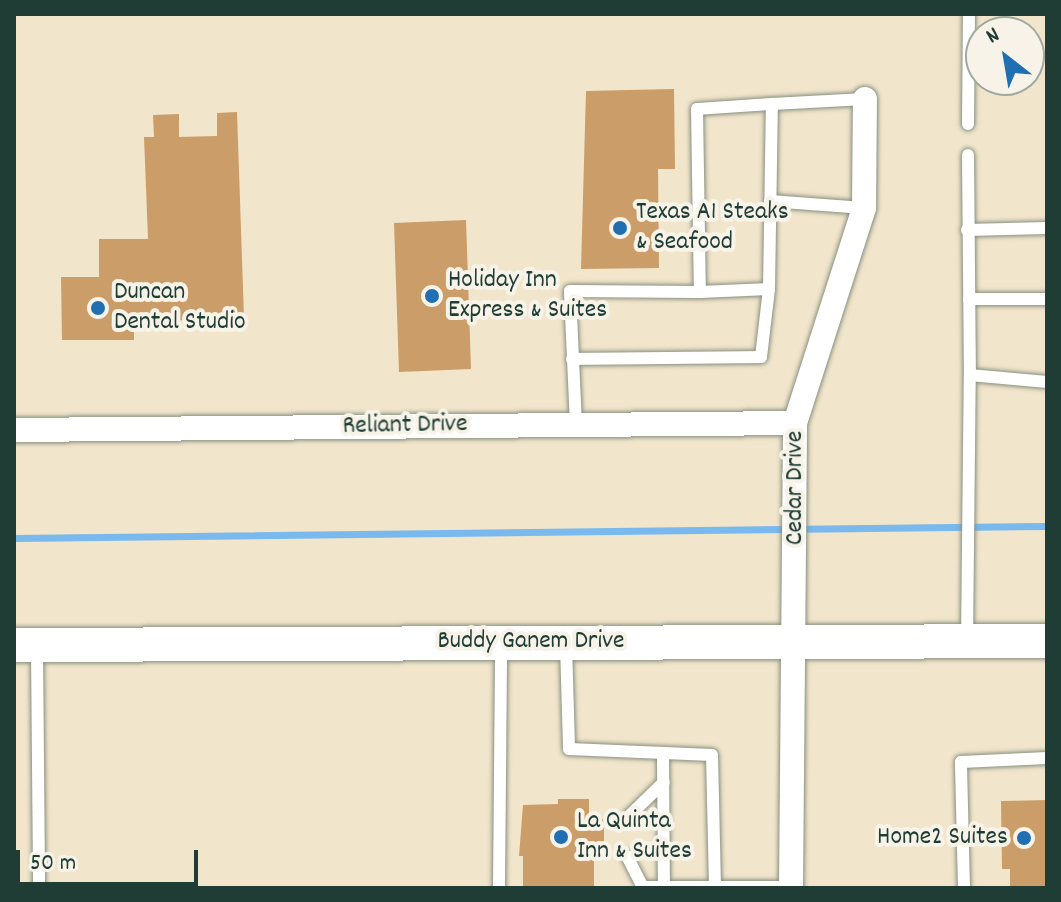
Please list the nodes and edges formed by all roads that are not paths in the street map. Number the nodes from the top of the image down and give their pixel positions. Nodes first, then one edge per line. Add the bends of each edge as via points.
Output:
1 (969, 14) edge
2 (865, 99) joint
3 (772, 104) junction
4 (968, 124) dead end
5 (968, 155) dead end
6 (770, 201) junction
7 (864, 208) junction
8 (1047, 228) edge
9 (967, 230) junction
10 (769, 289) junction
11 (700, 292) junction
12 (969, 299) junction
13 (1047, 299) edge
14 (572, 359) junction
15 (970, 375) junction
16 (1047, 382) edge
17 (795, 423) junction
18 (576, 425) junction
19 (14, 430) edge
20 (797, 639) junction
21 (501, 641) junction
22 (1047, 641) edge
23 (565, 642) junction
24 (967, 643) junction
25 (25, 645) edge
26 (663, 754) junction
27 (1047, 758) edge
28 (664, 782) junction
29 (628, 817) dead end
30 (627, 856) dead end
31 (664, 887) edge
32 (715, 887) edge
33 (791, 887) edge
34 (39, 888) edge
35 (499, 888) edge
36 (643, 888) edge
37 (964, 888) edge

1 - 4 lane
2 - 3 lane
2 - 7 street, Cedar Drive
3 - 6 lane
3 - 11 lane via 697,109
5 - 9 lane
6 - 7 lane
6 - 10 lane
7 - 17 street, Cedar Drive
8 - 9 lane
9 - 12 lane
10 - 11 lane
10 - 14 lane via 761,357
11 - 14 lane via 570,291
12 - 13 lane
12 - 15 lane
14 - 18 lane
15 - 16 lane
15 - 24 lane
17 - 18 street, Reliant Drive
17 - 20 street, Cedar Drive
18 - 19 street, Reliant Drive
20 - 23 main road, Buddy Ganem Drive
20 - 24 main road, Buddy Ganem Drive
20 - 33 street, Cedar Drive
21 - 23 main road, Buddy Ganem Drive
21 - 25 main road, Buddy Ganem Drive
21 - 35 lane
22 - 24 main road, Buddy Ganem Drive
23 - 26 lane via 569,749
25 - 34 lane
26 - 28 lane
26 - 32 lane via 712,755
27 - 37 lane via 961,762
28 - 29 lane
28 - 31 lane
30 - 36 lane
31 - 32 lane
31 - 36 lane
32 - 33 lane

